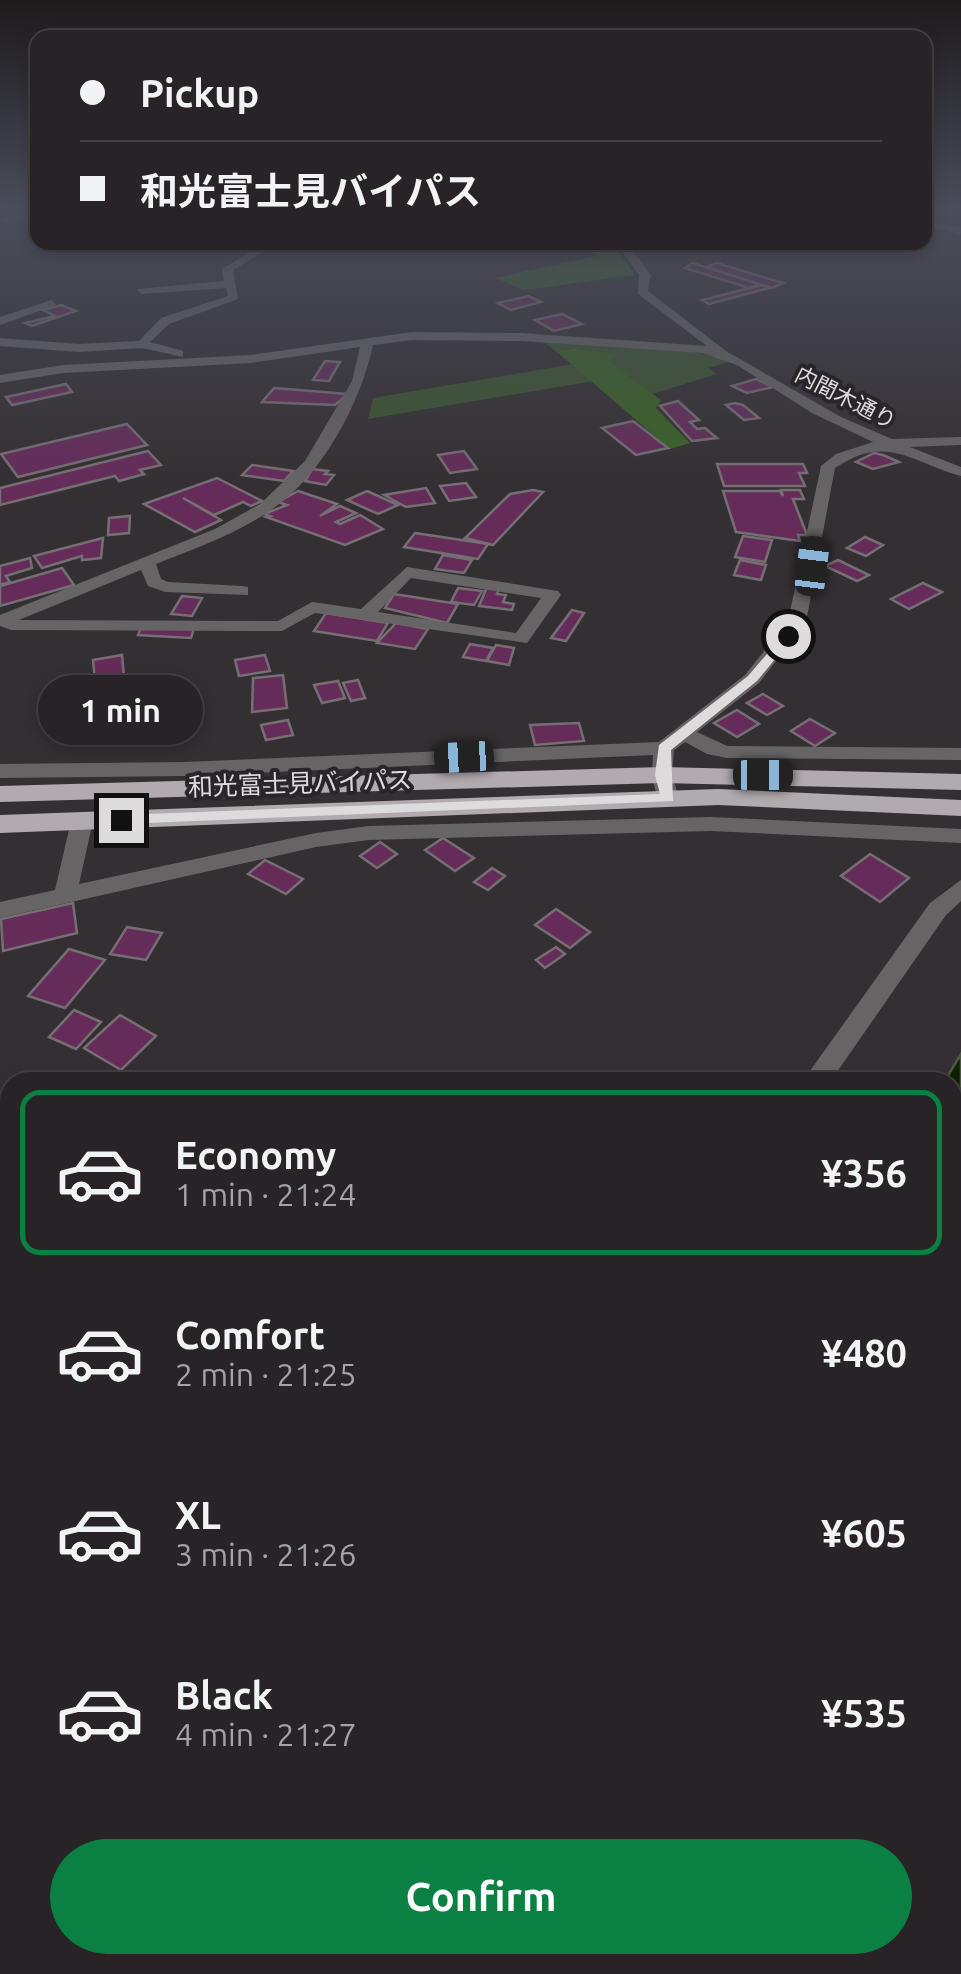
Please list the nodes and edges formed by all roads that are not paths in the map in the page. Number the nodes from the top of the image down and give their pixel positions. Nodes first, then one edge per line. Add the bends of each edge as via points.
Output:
1 (231, 301) edge
2 (654, 301) edge
3 (52, 304) dead end
4 (0, 321) edge
5 (368, 341) junction
6 (0, 342) edge
7 (142, 344) junction
8 (723, 352) junction
9 (198, 364) junction
10 (0, 378) edge
11 (961, 441) edge
12 (896, 445) junction
13 (961, 472) edge
14 (147, 562) junction
15 (242, 591) dead end
16 (364, 615) junction
17 (1, 620) edge
18 (682, 732) junction
19 (664, 748) junction
20 (961, 754) edge
21 (0, 771) edge
22 (961, 782) edge
23 (665, 786) junction
24 (0, 794) edge
25 (961, 808) edge
26 (82, 821) junction
27 (0, 824) edge
28 (961, 836) edge
29 (961, 888) edge
30 (65, 896) junction
31 (0, 910) edge
32 (822, 1072) edge

1 - 7 street via 166,321
2 - 8 street
3 - 4 street
5 - 8 street, 内間木通り via 521,336
5 - 9 street, 内間木通り
5 - 14 street via 359,380 311,463 266,507
6 - 7 street
7 - 9 street via 194,357
8 - 12 street, 内間木通り via 798,399
9 - 10 street, 内間木通り
11 - 12 street
12 - 13 street, 内間木通り
12 - 18 street via 853,452 828,466 797,622 752,679
14 - 15 street via 154,582 165,587
14 - 17 street
16 - 16 street via 521,639 552,595 407,572
16 - 17 street via 312,607 282,626
18 - 19 street
18 - 20 street via 728,752
19 - 21 street
19 - 23 street
22 - 23 highway, 和光富士見バイパス
23 - 24 highway, 和光富士見バイパス
23 - 25 highway, 和光富士見バイパス
23 - 26 highway, 和光富士見バイパス
26 - 27 highway, 和光富士見バイパス
26 - 30 street
28 - 30 street via 711,824 370,832
29 - 32 street via 938,909
30 - 31 street

